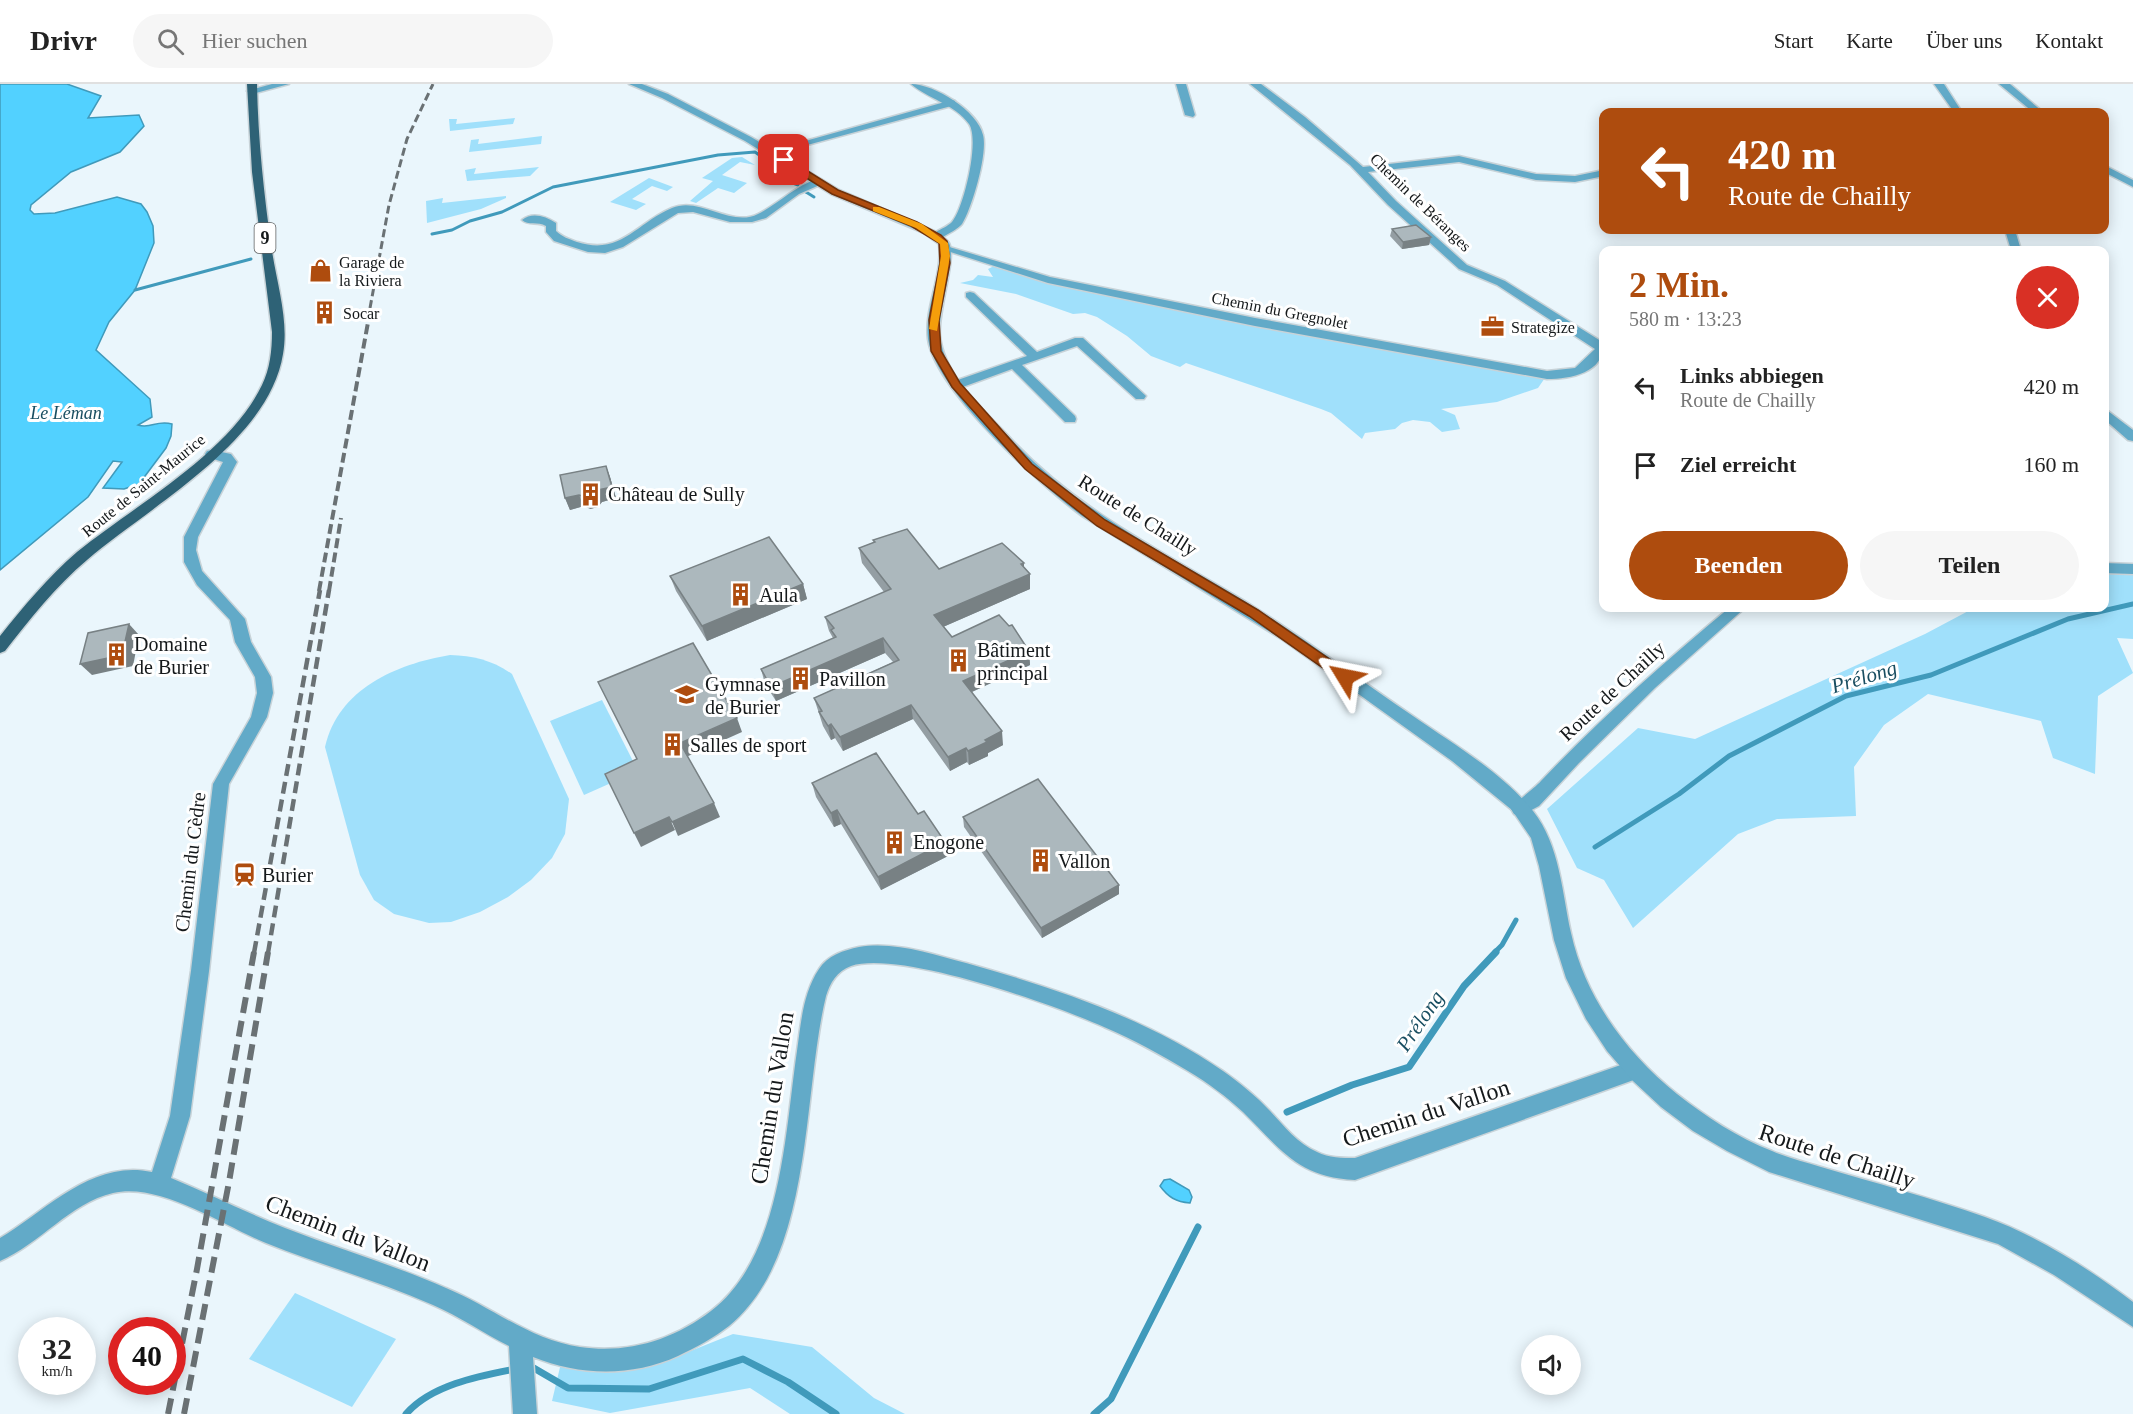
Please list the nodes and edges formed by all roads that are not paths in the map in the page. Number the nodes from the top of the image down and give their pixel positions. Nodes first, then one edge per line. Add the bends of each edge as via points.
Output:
1 (267, 84) edge
2 (284, 84) edge
3 (634, 84) edge
4 (916, 84) edge
5 (1181, 84) edge
6 (1255, 84) edge
7 (1939, 84) edge
8 (2004, 84) edge
9 (252, 87) edge
10 (952, 103) junction
11 (1955, 108) edge
12 (2033, 108) edge
13 (1190, 115) dead end
14 (771, 152) junction
15 (1362, 170) junction
16 (2109, 171) edge
17 (1599, 174) edge
18 (818, 182) junction
19 (2133, 184) edge
20 (527, 220) dead end
21 (938, 237) junction
22 (946, 249) junction
23 (970, 295) dead end
24 (1599, 346) edge
25 (1599, 354) edge
26 (1035, 357) junction
27 (1014, 364) junction
28 (956, 385) junction
29 (1140, 396) dead end
30 (2109, 416) edge
31 (1070, 419) dead end
32 (2133, 438) edge
33 (212, 454) junction
34 (2109, 568) edge
35 (2133, 569) edge
36 (1733, 612) edge
37 (0, 647) edge
38 (1520, 809) junction
39 (1635, 1070) junction
40 (159, 1184) junction
41 (0, 1250) edge
42 (2133, 1316) edge
43 (521, 1348) junction
44 (525, 1403) edge

1 - 9 street
2 - 9 street
3 - 14 street via 665,96
4 - 10 street
5 - 13 street
6 - 15 street, Chemin de Béranges
7 - 11 street
8 - 12 street
9 - 33 main road, Route de Saint-Maurice / 9 via 278,356 257,404
10 - 14 street
10 - 21 street via 964,110 978,128 980,151 961,214 956,224
14 - 18 street
15 - 17 street via 1459,159 1536,177 1575,179
15 - 24 street, Chemin de Béranges via 1392,203 1463,267 1530,300
16 - 19 street
18 - 20 street via 752,219 676,210 619,245 602,250 558,239 545,220
18 - 21 street
21 - 22 street
22 - 25 street, Chemin du Gregnolet via 1071,285 1547,375 1581,372
22 - 28 street, Route de Chailly via 934,336 936,351
23 - 26 street
26 - 27 street
26 - 29 street via 1079,341
27 - 28 street
27 - 31 street
28 - 38 street, Route de Chailly via 1015,453 1084,511 1278,629 1450,751
30 - 32 street
33 - 37 main road, Route de Saint-Maurice / 9 via 80,558
33 - 40 street, Chemin du Cèdre via 226,457 229,467 191,537 190,559 195,574 237,618 264,681 265,696 254,727 221,784 180,1116
34 - 35 street
36 - 38 street, Route de Chailly via 1649,684 1533,801
38 - 39 street, Route de Chailly via 1534,825 1541,844 1574,975 1608,1039
39 - 42 street, Route de Chailly via 1690,1118 1740,1148 1800,1172 2012,1239 2074,1272
39 - 43 street, Chemin du Vallon via 1355,1169 1339,1170 1323,1167 1292,1150 1255,1109 1226,1085 1103,1016 944,965 878,954 858,956 830,968 814,1004 794,1158 768,1255 723,1316 672,1347 625,1360 578,1358
40 - 41 street, Chemin du Vallon via 131,1180 99,1185
40 - 43 street, Chemin du Vallon via 290,1242 438,1295
43 - 44 street

